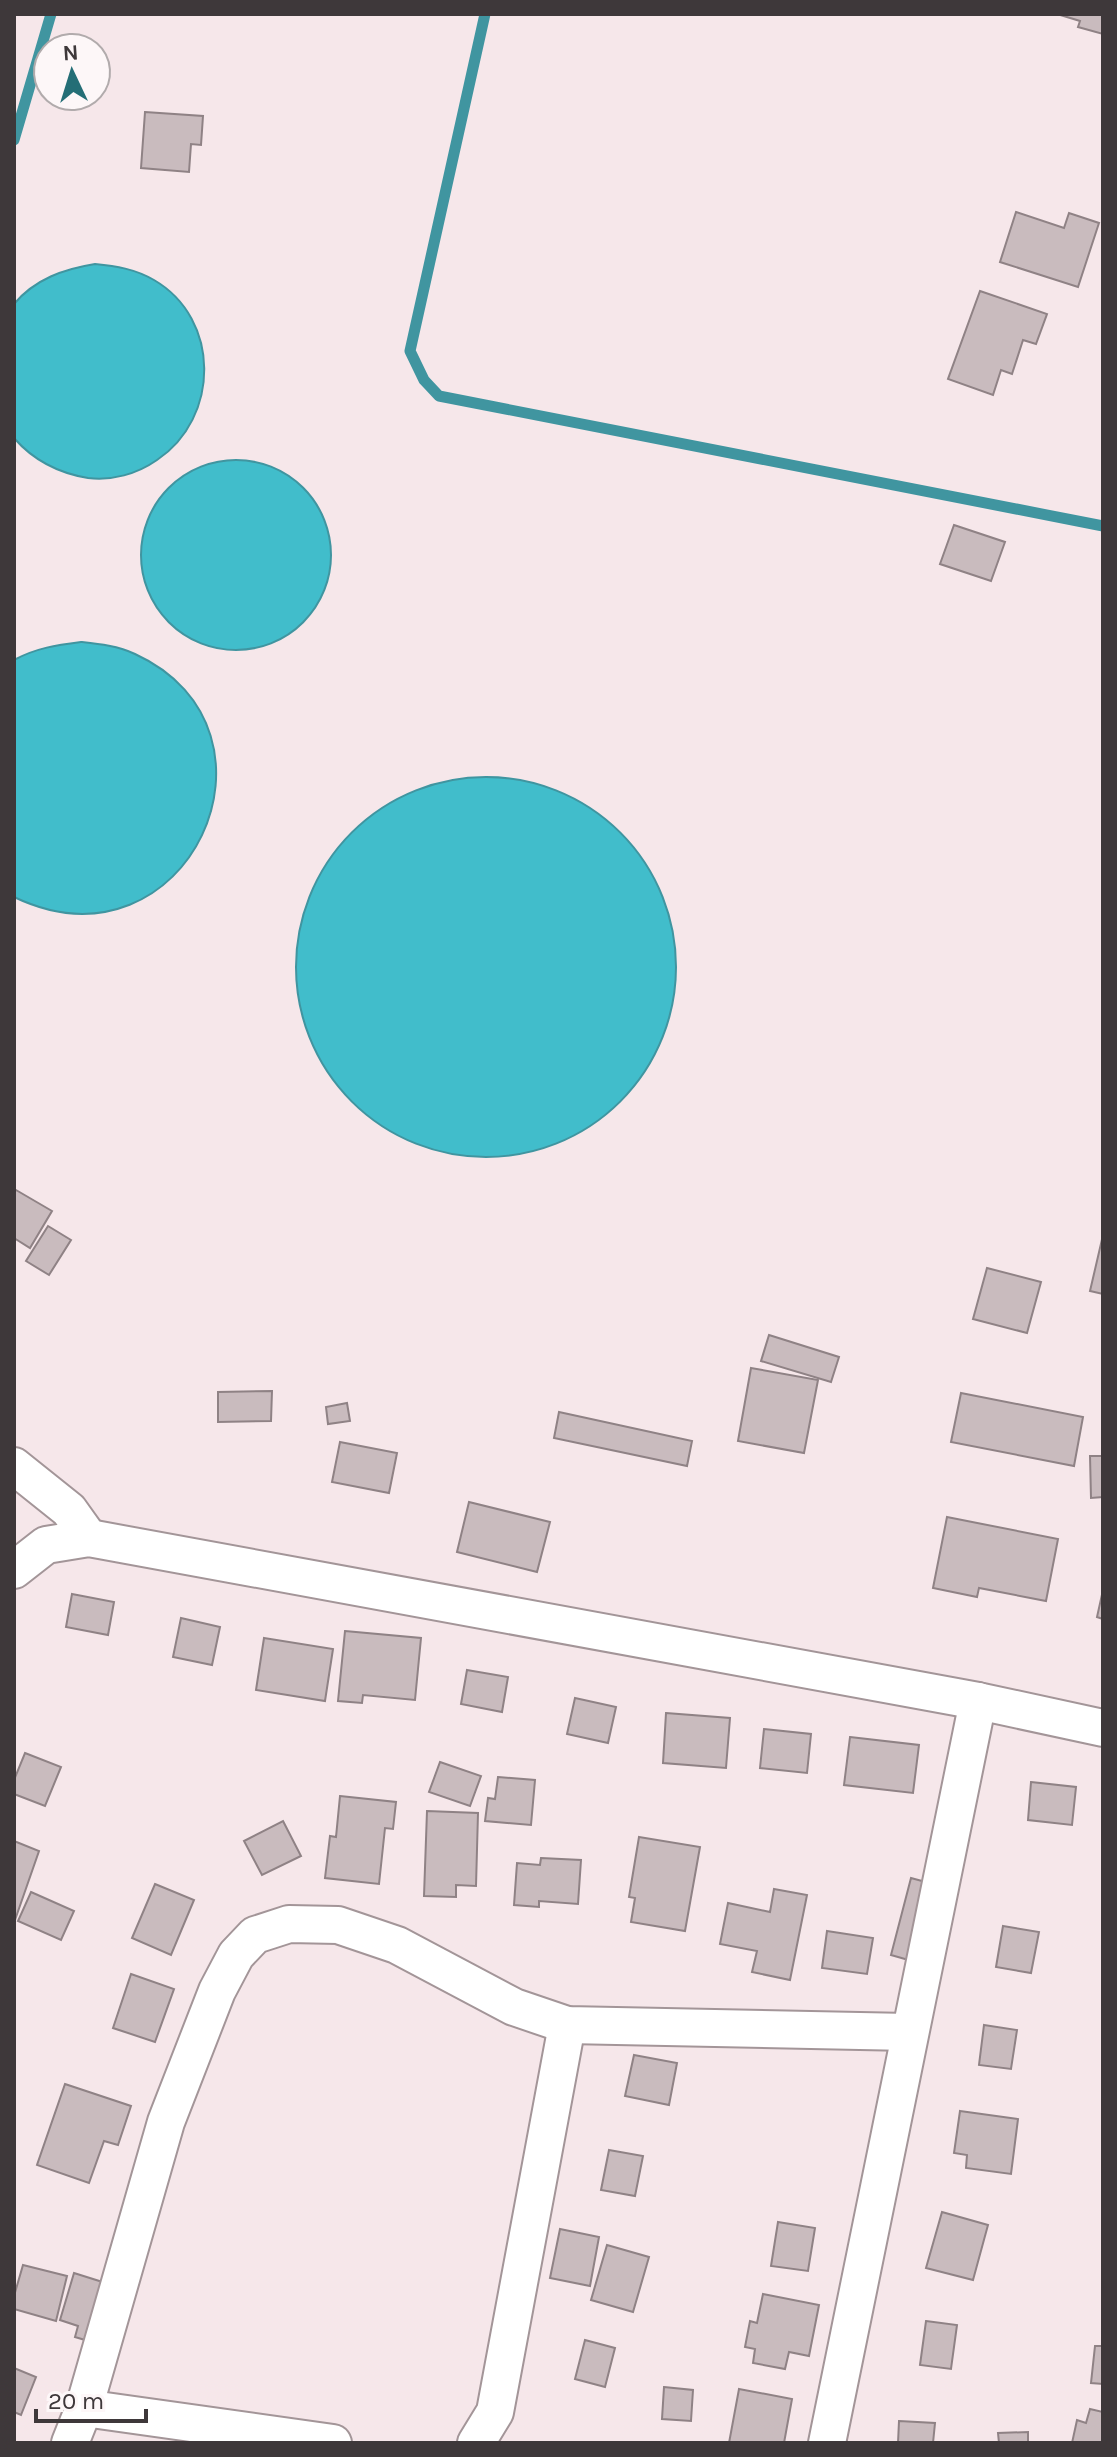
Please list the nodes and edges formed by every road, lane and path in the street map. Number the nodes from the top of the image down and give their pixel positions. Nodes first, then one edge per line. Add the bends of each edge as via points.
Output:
1 (14, 1466) edge
2 (14, 1489) edge
3 (89, 1538) junction
4 (46, 1545) junction
5 (14, 1570) edge
6 (978, 1701) junction
7 (1103, 1728) edge
8 (567, 2025) junction
9 (909, 2032) junction
10 (84, 2408) junction
11 (70, 2443) edge
12 (333, 2443) edge
13 (476, 2443) edge
14 (827, 2443) edge

1 - 3 street via 69,1510
2 - 4 street
3 - 4 street
3 - 6 street
4 - 5 street
6 - 7 street
6 - 9 street
8 - 9 street
8 - 10 street via 514,2007 397,1945 338,1925 289,1924 255,1935 236,1955 217,1991 166,2122
8 - 13 street via 495,2412
9 - 14 street
10 - 11 street
10 - 12 street

